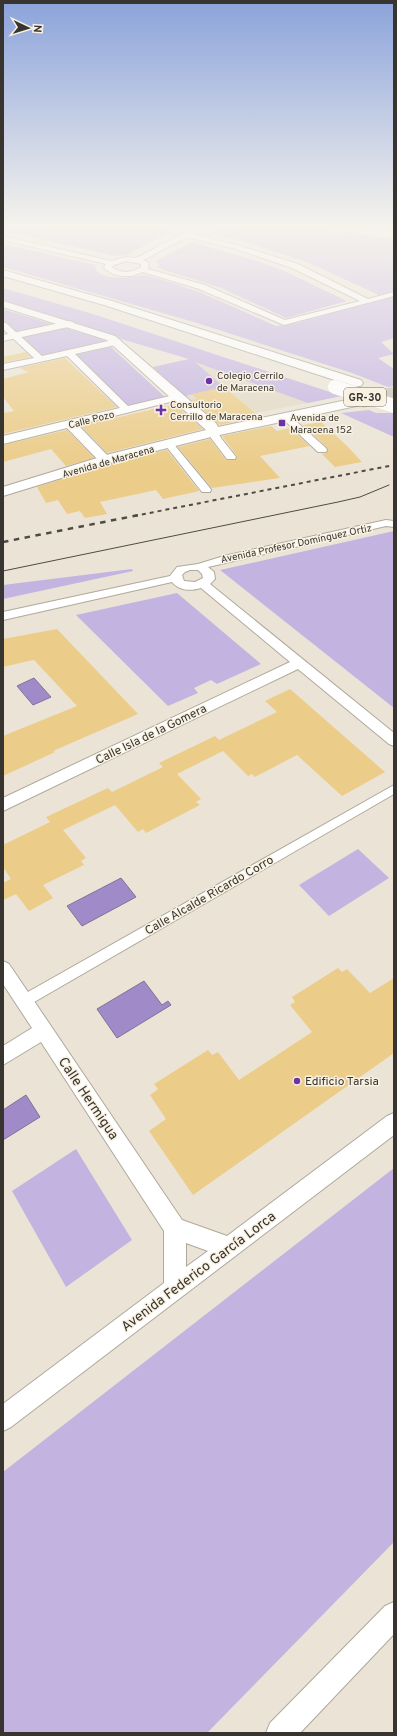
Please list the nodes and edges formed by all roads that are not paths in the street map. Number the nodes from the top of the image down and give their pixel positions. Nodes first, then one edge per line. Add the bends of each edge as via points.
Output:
1 (16, 308) edge
2 (89, 308) edge
3 (124, 308) edge
4 (251, 308) edge
5 (342, 308) edge
6 (69, 324) junction
7 (3, 325) edge
8 (15, 336) junction
9 (3, 338) edge
10 (117, 342) junction
11 (69, 353) junction
12 (41, 359) junction
13 (3, 366) edge
14 (394, 395) edge
15 (178, 398) junction
16 (361, 401) tunnel mouth
17 (394, 406) edge
18 (127, 410) junction
19 (286, 417) junction
20 (70, 424) junction
21 (214, 432) junction
22 (3, 440) edge
23 (168, 444) junction
24 (322, 450) dead end
25 (231, 457) dead end
26 (105, 460) junction
27 (206, 490) dead end
28 (3, 492) edge
29 (394, 524) edge
30 (200, 568) junction
31 (176, 578) junction
32 (203, 584) junction
33 (3, 616) edge
34 (299, 664) junction
35 (394, 741) edge
36 (394, 789) edge
37 (3, 805) edge
38 (3, 969) edge
39 (24, 1001) junction
40 (44, 1031) junction
41 (3, 1056) edge
42 (394, 1123) edge
43 (175, 1228) junction
44 (230, 1248) junction
45 (175, 1288) junction
46 (3, 1419) edge
47 (391, 1622) edge
48 (280, 1733) edge

1 - 6 main road
2 - 17 main road, GR-30, bridge
3 - 14 main road, GR-30
4 - 5 street via 284,322
6 - 8 street
6 - 10 main road via 105,335
7 - 8 street
8 - 9 street
8 - 12 street
10 - 11 street
10 - 15 main road
11 - 12 street
11 - 18 street
12 - 13 street
15 - 18 street, Calle Pozo
15 - 21 main road
16 - 19 main road, Avenida de Maracena
18 - 20 street, Calle Pozo
19 - 21 main road, Avenida de Maracena
19 - 24 street
20 - 22 street, Calle Pozo
20 - 26 street
21 - 23 main road, Avenida de Maracena
21 - 25 street
23 - 26 main road, Avenida de Maracena
23 - 27 street
26 - 28 main road, Avenida de Maracena
29 - 30 street, Avenida Profesor Domínguez Ortiz via 386,523 224,559
30 - 31 street, Avenida Profesor Domínguez Ortiz via 185,568 178,572
30 - 32 street via 210,575
31 - 32 street via 188,586
31 - 33 street
32 - 34 street
34 - 35 street
34 - 37 street, Calle Isla de la Gomera
36 - 39 street, Calle Alcalde Ricardo Corro
38 - 39 street, Calle Hermigua
39 - 40 street, Calle Hermigua
40 - 41 street
40 - 43 street, Calle Hermigua
42 - 44 street, Avenida Federico García Lorca
43 - 44 street
43 - 45 street
44 - 45 street, Avenida Federico García Lorca
45 - 46 street, Avenida Federico García Lorca
47 - 48 street

